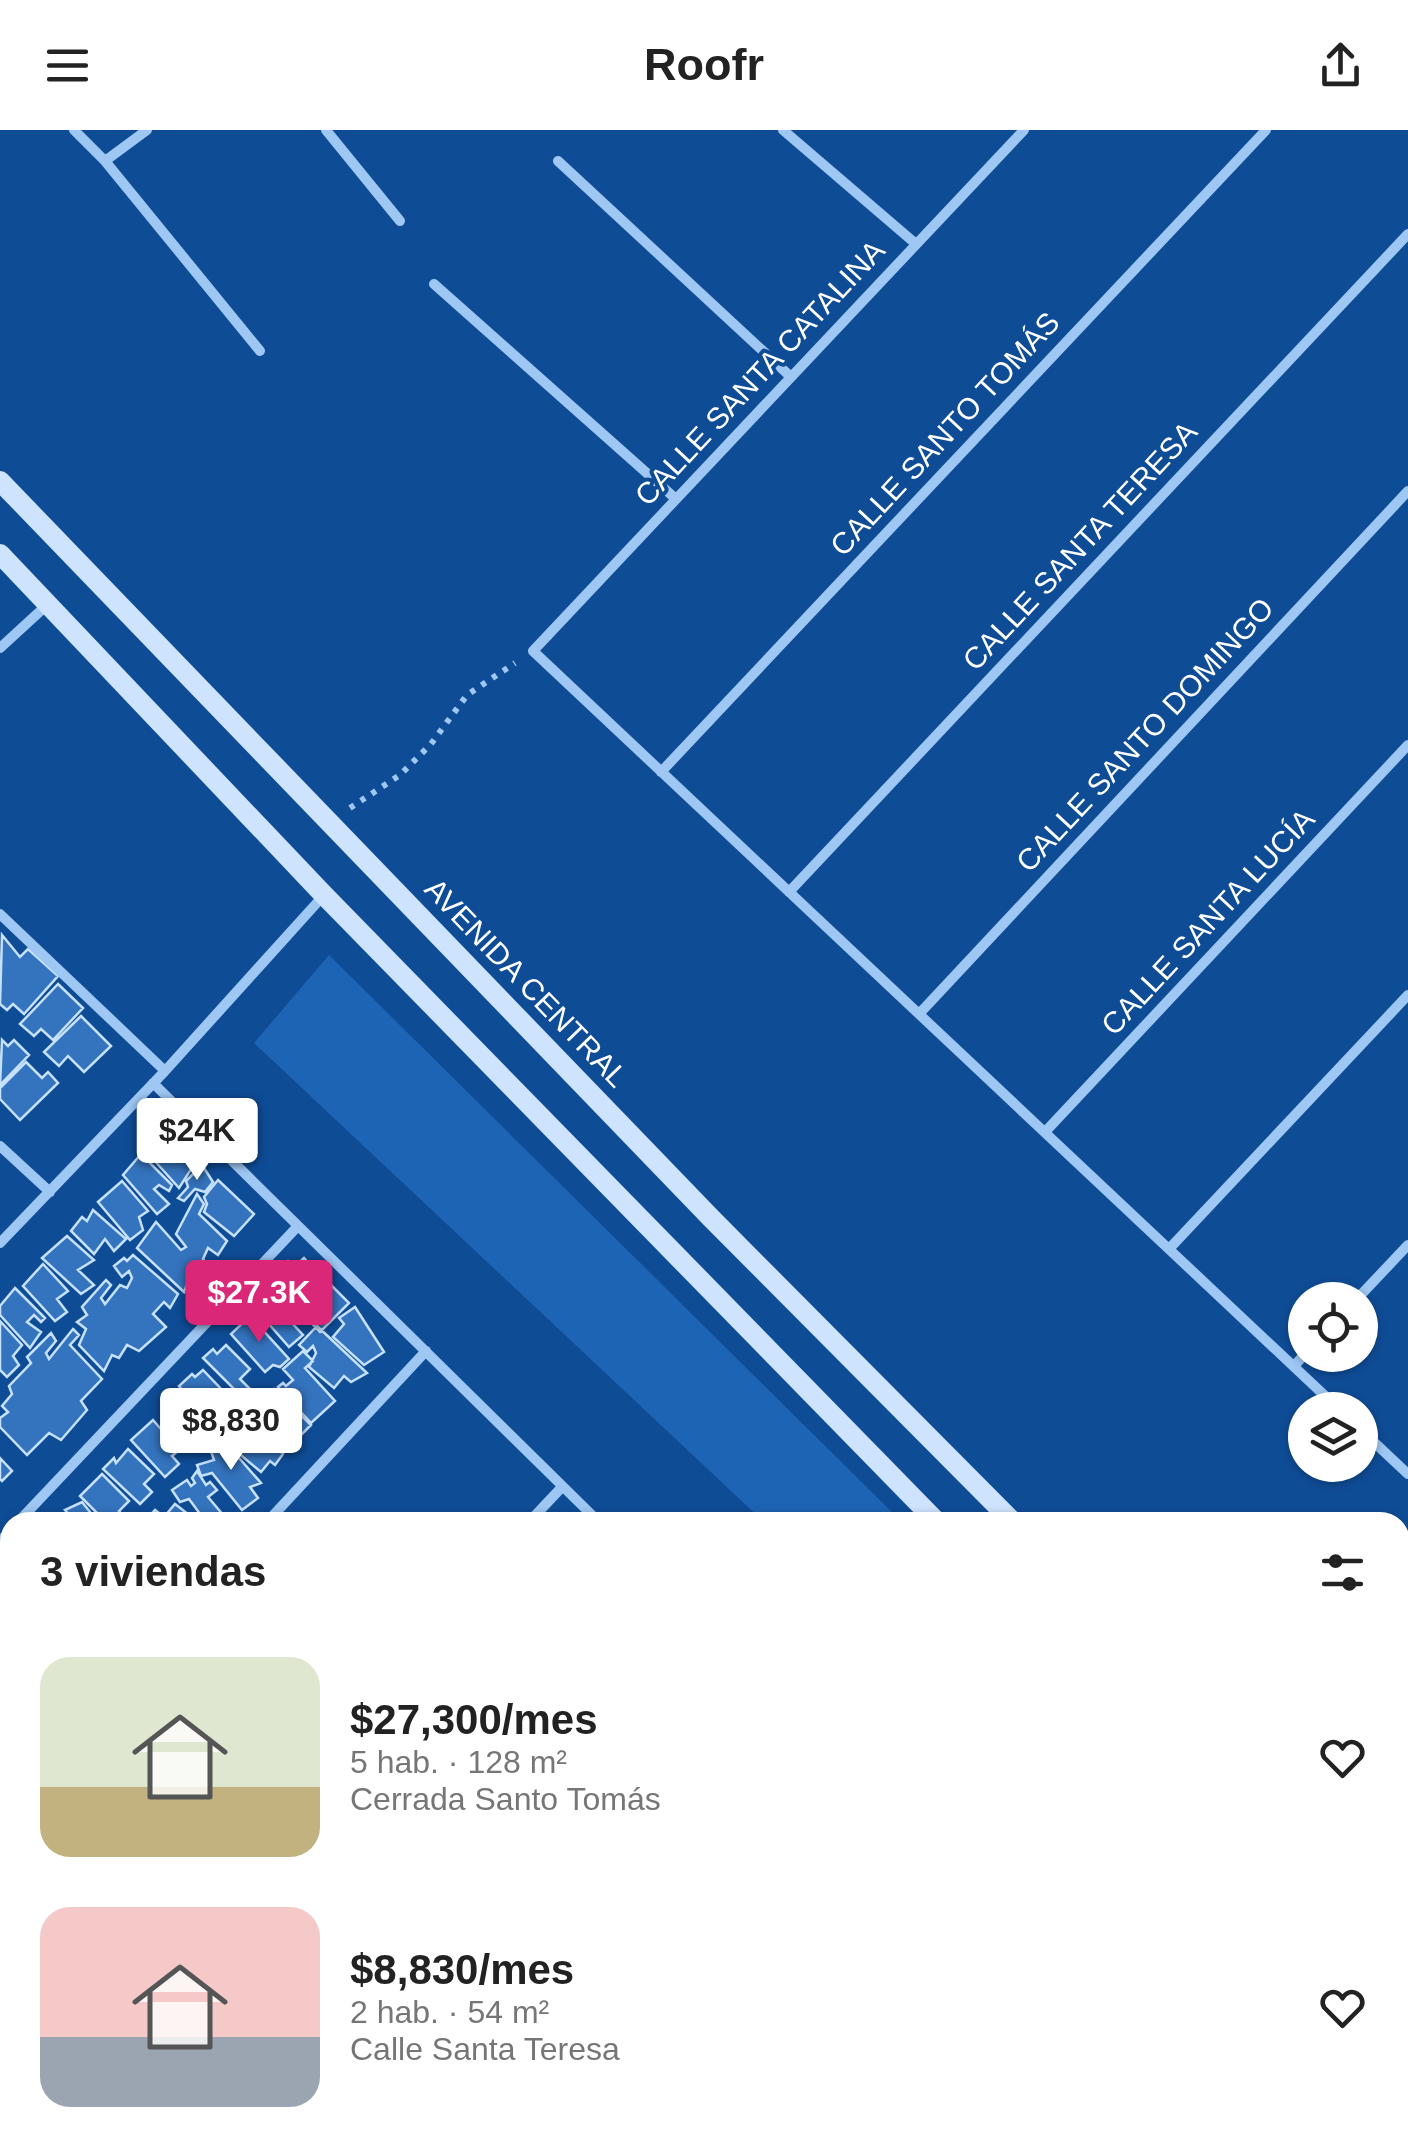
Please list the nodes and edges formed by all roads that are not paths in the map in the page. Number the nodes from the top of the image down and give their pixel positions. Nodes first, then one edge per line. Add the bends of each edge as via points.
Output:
1 (74, 130) edge
2 (147, 130) edge
3 (326, 130) edge
4 (782, 130) edge
5 (1024, 130) edge
6 (1266, 130) edge
7 (558, 161) dead end
8 (106, 162) junction
9 (400, 221) dead end
10 (1408, 234) edge
11 (916, 244) junction
12 (434, 284) dead end
13 (260, 351) dead end
14 (791, 377) junction
15 (0, 481) edge
16 (1408, 491) edge
17 (676, 499) junction
18 (0, 554) edge
19 (48, 604) junction
20 (0, 648) edge
21 (1408, 745) edge
22 (661, 772) junction
23 (790, 892) junction
24 (324, 895) junction
25 (0, 914) edge
26 (1408, 995) edge
27 (918, 1014) junction
28 (165, 1071) junction
29 (154, 1083) junction
30 (1045, 1132) junction
31 (0, 1146) edge
32 (50, 1192) junction
33 (298, 1226) junction
34 (0, 1244) edge
35 (1408, 1246) edge
36 (1169, 1249) junction
37 (1373, 1282) edge
38 (426, 1350) junction
39 (1288, 1360) edge
40 (1300, 1372) edge
41 (1321, 1392) edge
42 (1378, 1445) edge
43 (1408, 1474) edge
44 (562, 1487) junction
45 (27, 1512) edge
46 (276, 1512) edge
47 (538, 1512) edge
48 (588, 1512) edge
49 (926, 1512) edge
50 (1003, 1512) edge

1 - 8 street
2 - 8 street
3 - 9 street
4 - 11 street
5 - 11 street, CALLE SANTA CATALINA
6 - 22 street, CALLE SANTO TOMÁS
7 - 14 street
8 - 13 street
10 - 23 street, CALLE SANTA TERESA
11 - 14 street, CALLE SANTA CATALINA
12 - 17 street
14 - 17 street, CALLE SANTA CATALINA
15 - 50 main road, AVENIDA CENTRAL
16 - 27 street, CALLE SANTO DOMINGO
17 - 22 street, CALLE SANTA CATALINA via 533,652
18 - 19 main road
19 - 20 street
19 - 24 main road
21 - 30 street, CALLE SANTA LUCÍA
22 - 23 street
23 - 27 street
24 - 28 street
24 - 49 main road
25 - 28 street
26 - 36 street
27 - 30 street
28 - 29 street
29 - 32 street
29 - 33 street
30 - 36 street
31 - 32 street
32 - 34 street
33 - 38 street
33 - 45 street
35 - 37 street
36 - 39 street
38 - 44 street
38 - 46 street
40 - 41 street
42 - 43 street
44 - 47 street
44 - 48 street

